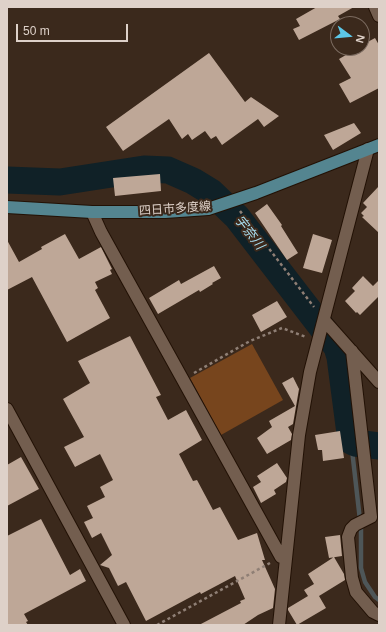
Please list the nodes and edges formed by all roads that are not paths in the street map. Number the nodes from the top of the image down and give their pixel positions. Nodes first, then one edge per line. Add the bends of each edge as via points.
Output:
1 (375, 7) edge
2 (379, 16) edge
3 (373, 147) edge
4 (7, 207) edge
5 (92, 212) junction
6 (323, 322) junction
7 (352, 351) junction
8 (379, 382) edge
9 (7, 409) edge
10 (283, 558) junction
11 (379, 615) edge
12 (124, 625) edge
13 (279, 625) edge

1 - 2 street
3 - 5 main road, 四日市多度線 via 208,209
3 - 6 street
4 - 5 main road, 四日市多度線
5 - 10 street
6 - 7 street
6 - 10 street via 310,372 299,435
7 - 8 street
7 - 11 street via 371,518 351,529 348,537 352,578 356,592 373,612
9 - 12 street
10 - 13 street

